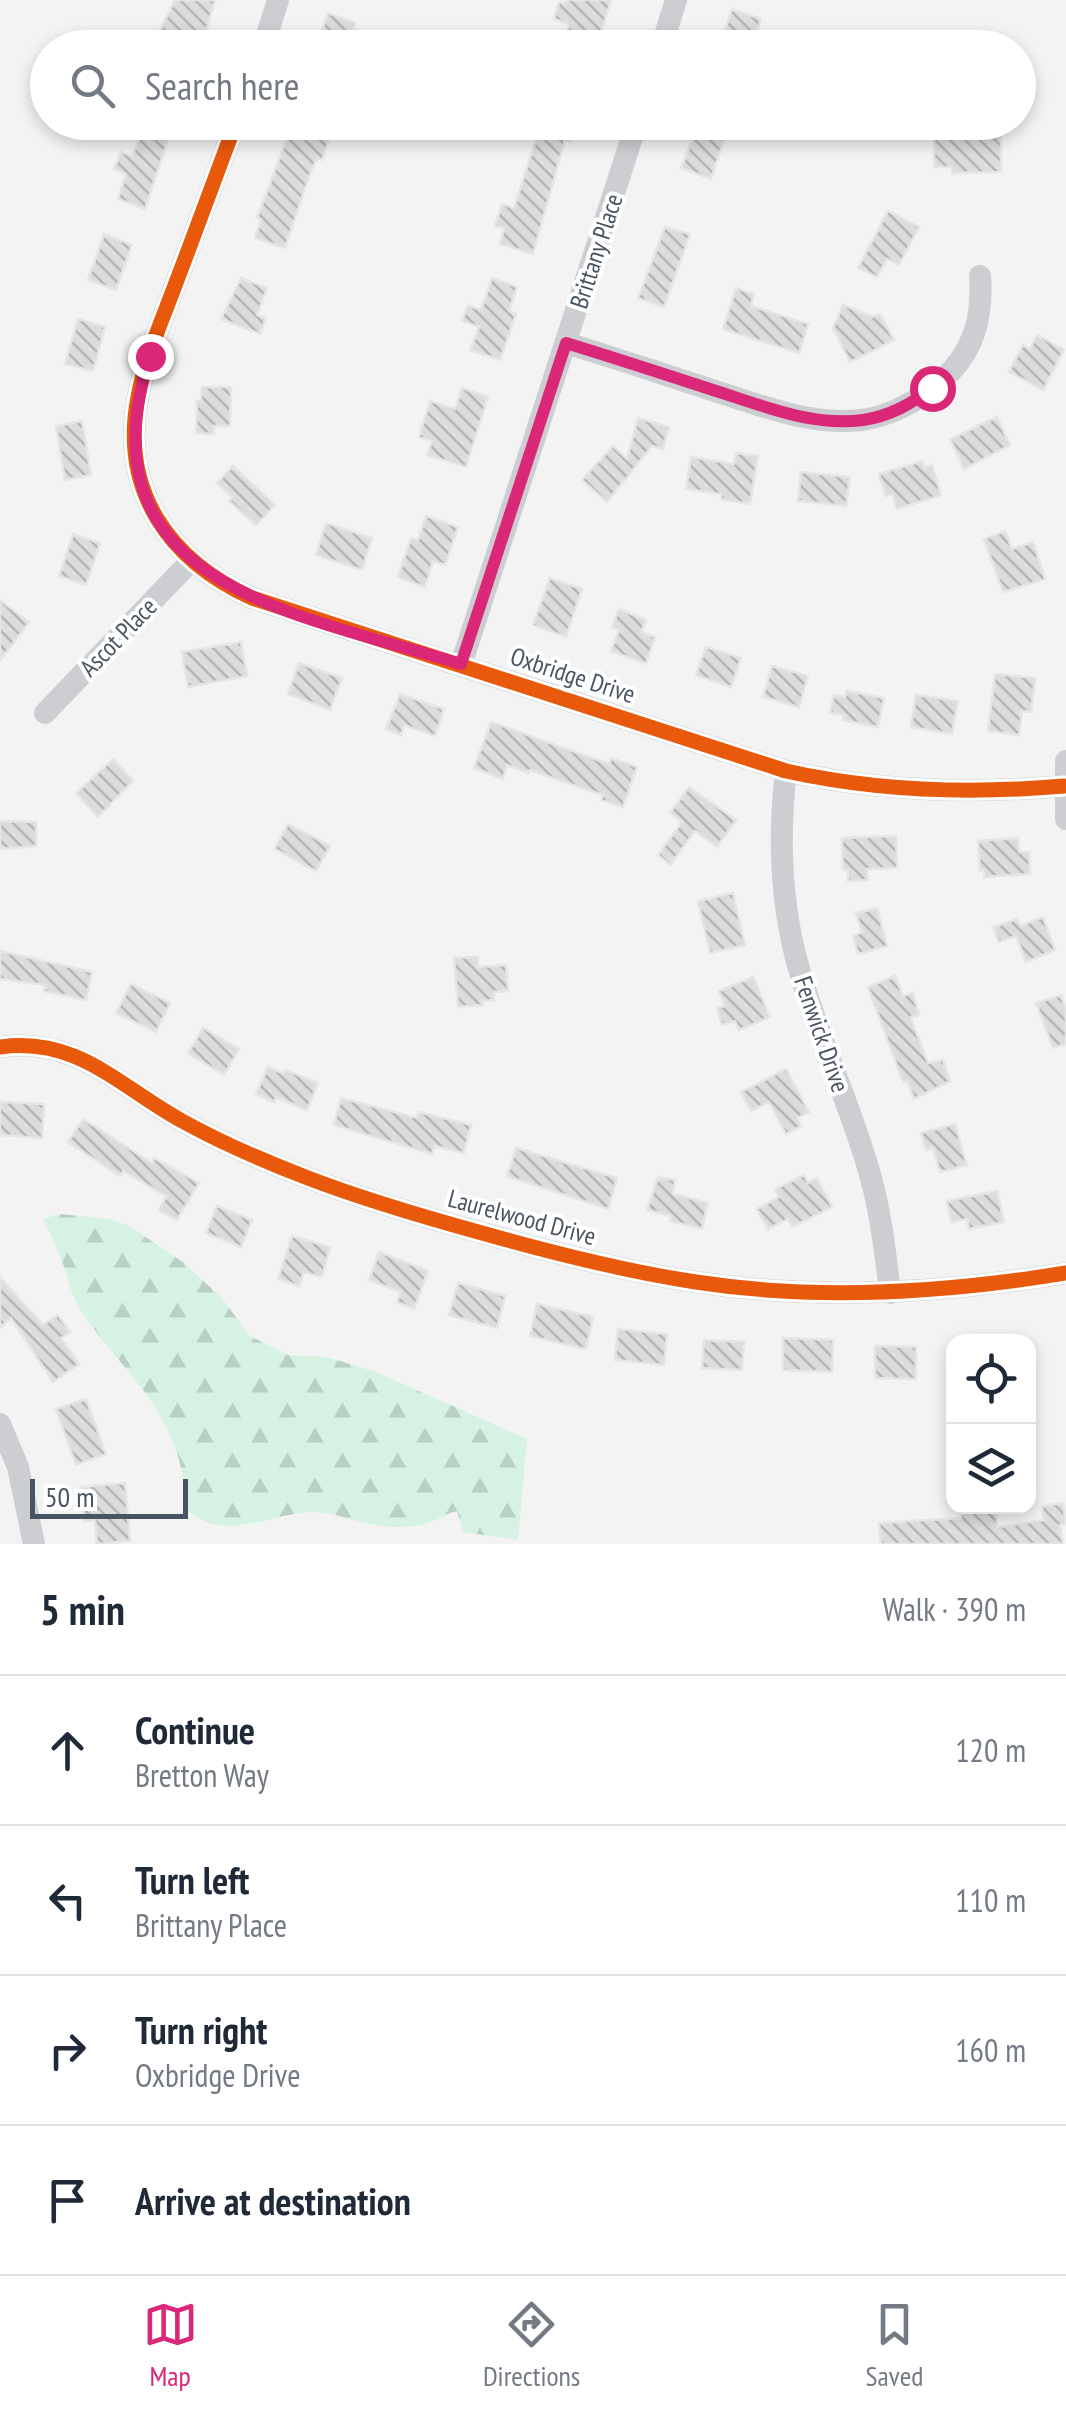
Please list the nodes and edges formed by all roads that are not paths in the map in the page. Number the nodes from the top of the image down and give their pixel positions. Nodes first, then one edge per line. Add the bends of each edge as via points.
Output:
1 (278, 0) edge
2 (676, 0) edge
3 (268, 30) edge
4 (667, 30) edge
5 (229, 140) edge
6 (631, 140) edge
7 (980, 276) dead end
8 (566, 343) junction
9 (191, 560) junction
10 (461, 664) junction
11 (45, 712) dead end
12 (1066, 761) edge
13 (786, 771) junction
14 (1064, 786) edge
15 (1066, 820) edge
16 (0, 1047) edge
17 (1066, 1272) edge
18 (890, 1292) junction
19 (0, 1424) edge
20 (34, 1544) edge

1 - 3 street
2 - 4 street
5 - 9 street, Oxbridge Drive via 150,356 134,421 148,504
6 - 8 street, Brittany Place
7 - 8 street via 979,322 951,372 900,410 864,420 779,411
8 - 10 street, Brittany Place
9 - 10 street, Oxbridge Drive via 252,598
9 - 11 street, Ascot Place
10 - 13 street, Oxbridge Drive
12 - 14 street
13 - 14 street, Oxbridge Drive via 902,787
13 - 18 street, Fenwick Drive via 782,850 789,927 867,1165
14 - 15 street
16 - 18 street, Laurelwood Drive via 34,1045 77,1055 185,1123 267,1162 550,1252 698,1282
17 - 18 street, Laurelwood Drive
19 - 20 street via 18,1468

